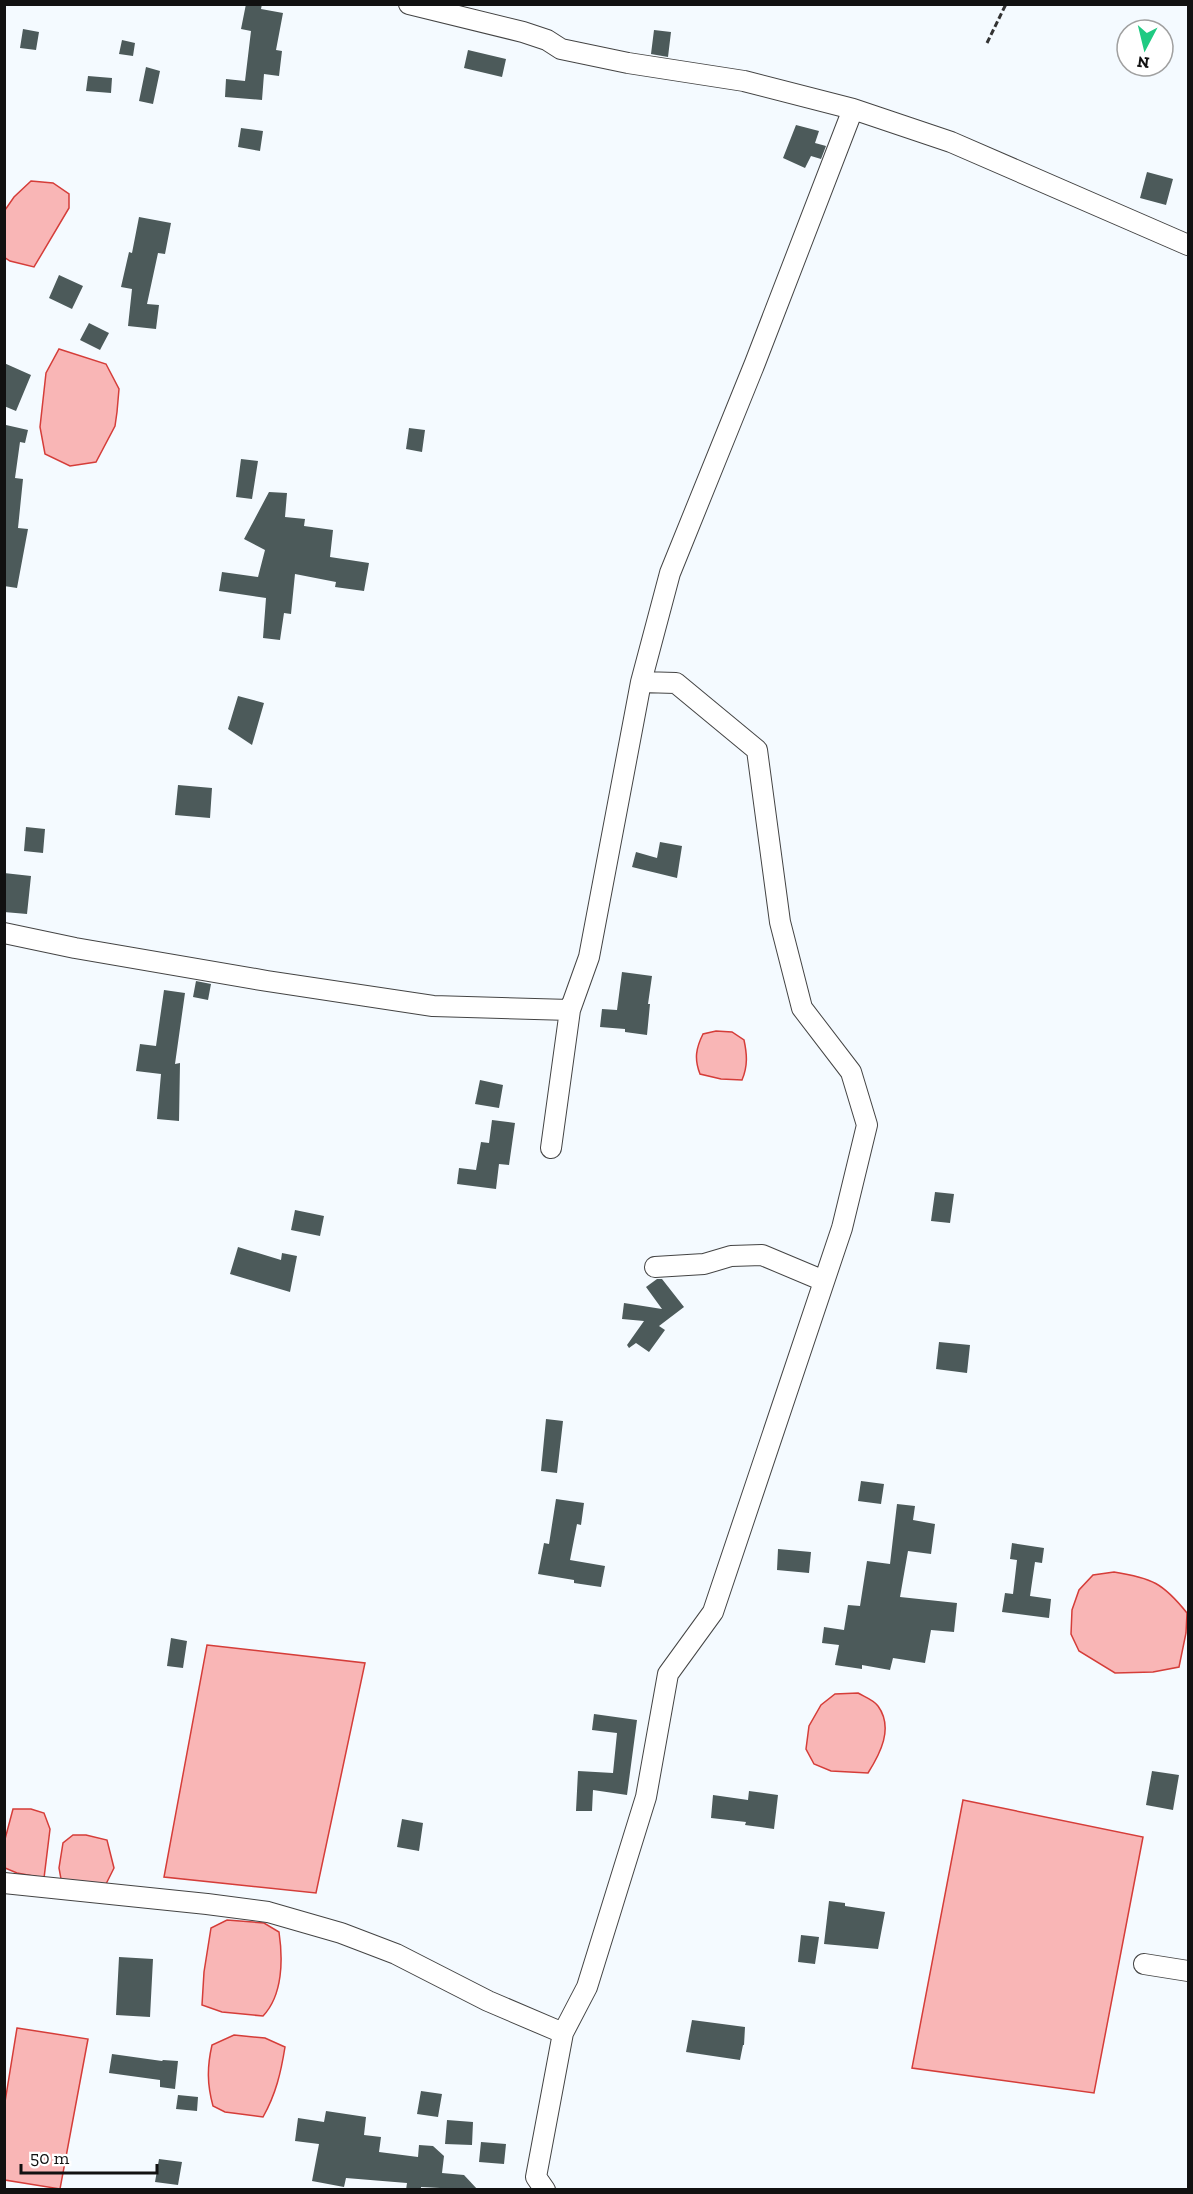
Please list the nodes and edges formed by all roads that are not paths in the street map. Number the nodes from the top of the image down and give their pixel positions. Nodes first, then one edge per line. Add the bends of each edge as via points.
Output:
1 (409, 4) edge
2 (853, 109) junction
3 (1188, 246) edge
4 (641, 682) junction
5 (4, 933) edge
6 (570, 1010) junction
7 (551, 1148) dead end
8 (655, 1267) dead end
9 (824, 1281) junction
10 (4, 1883) edge
11 (1144, 1964) dead end
12 (1188, 1971) edge
13 (562, 2033) junction
14 (545, 2190) edge

1 - 2 street via 523,32 561,49 744,81
2 - 3 street via 951,142
2 - 4 street via 670,573
4 - 6 street via 589,957
4 - 9 street via 676,683 757,750 780,921 802,1008 851,1072 867,1125 842,1228
5 - 6 street via 244,977 433,1006
6 - 7 street
8 - 9 street via 762,1255
9 - 13 street via 714,1612 668,1674 646,1797 587,1987
10 - 13 street via 268,1912 396,1954
11 - 12 street
13 - 14 street via 536,2177

